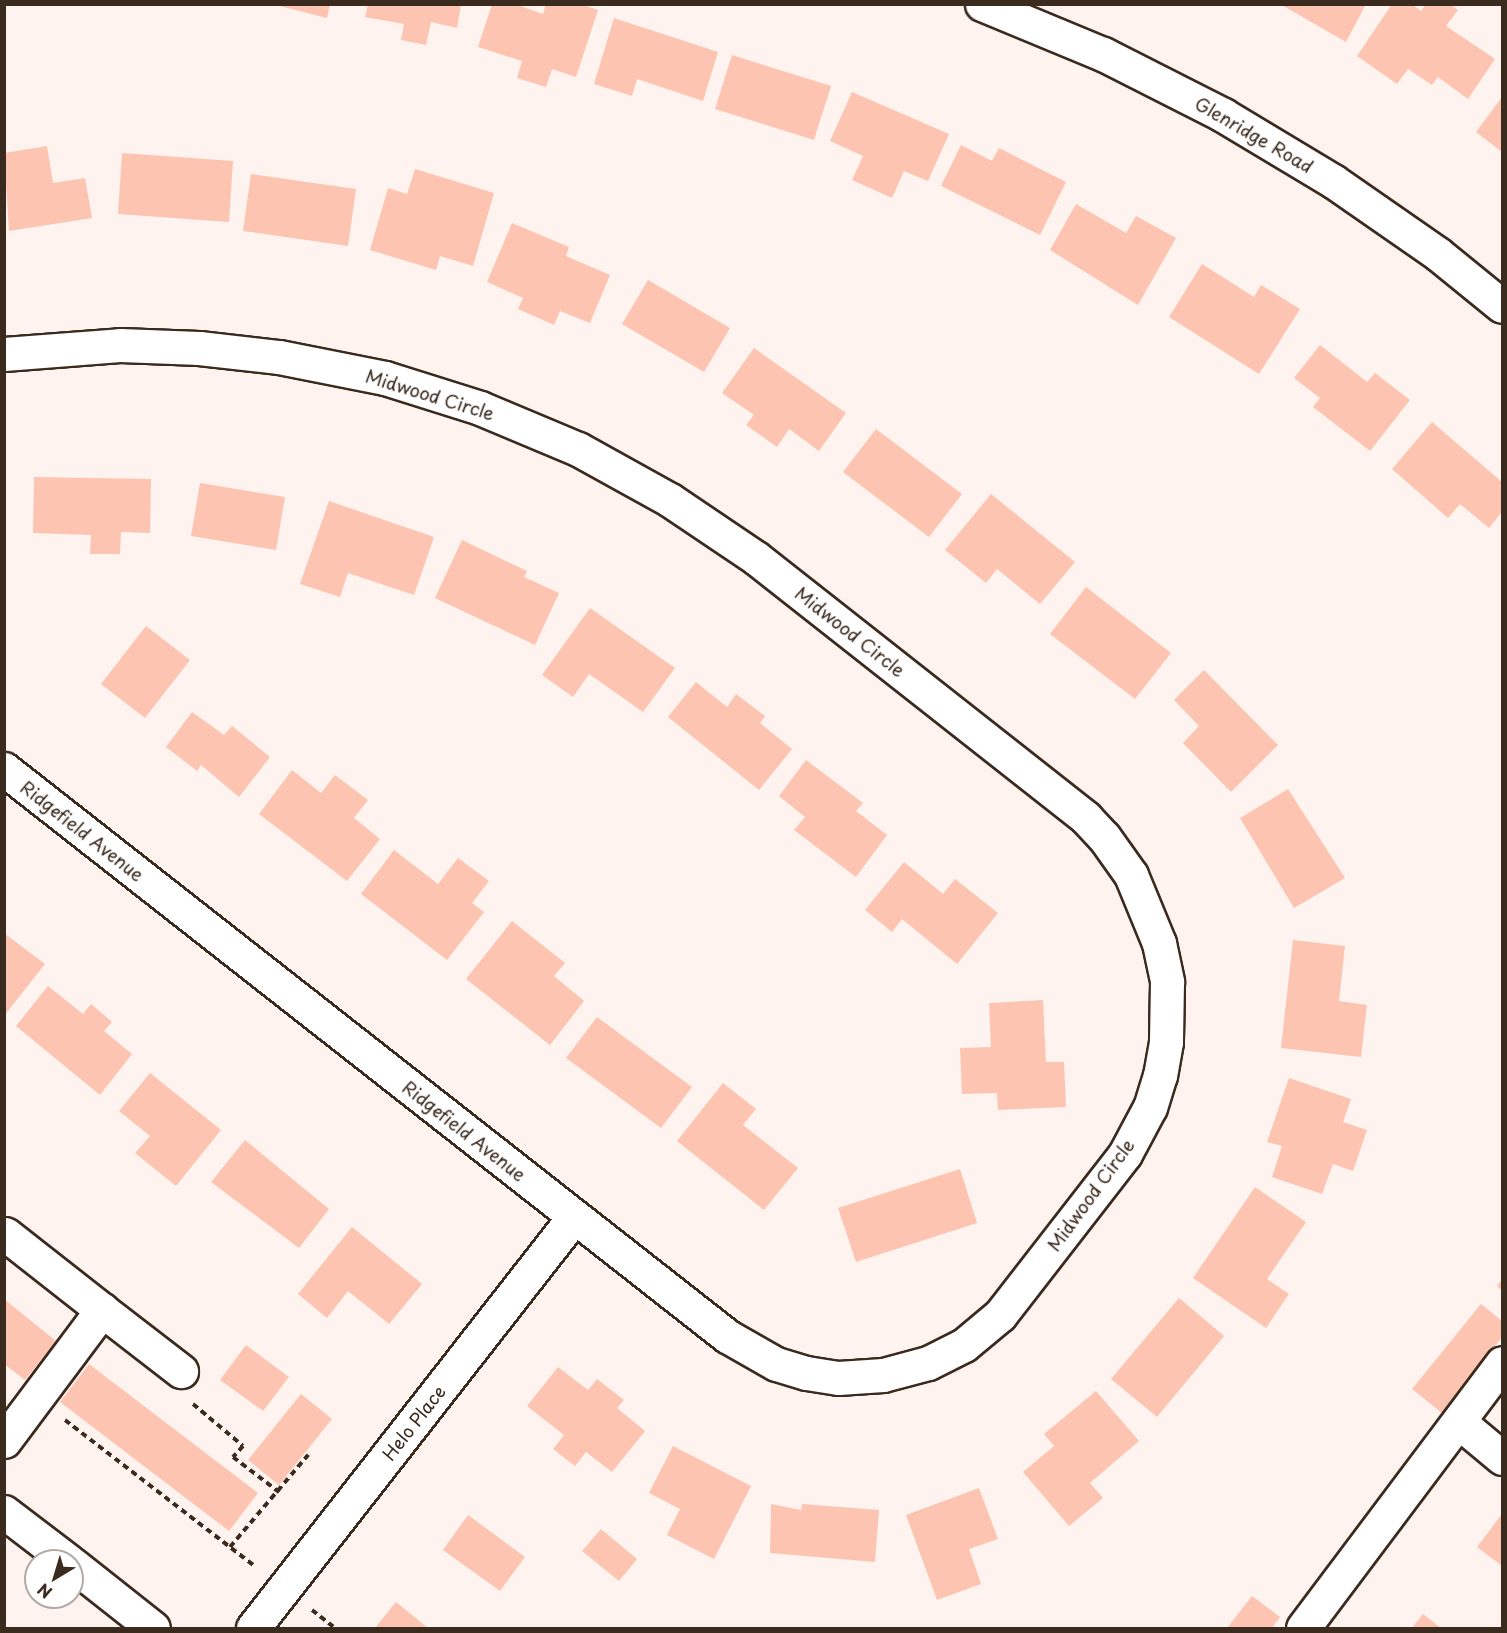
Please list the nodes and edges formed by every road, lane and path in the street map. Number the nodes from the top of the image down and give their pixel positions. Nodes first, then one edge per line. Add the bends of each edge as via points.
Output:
1 (994, 6) edge
2 (1503, 306) edge
3 (4, 354) edge
4 (4, 769) edge
5 (574, 1218) junction
6 (5, 1234) edge
7 (102, 1310) junction
8 (964, 1345) joint
9 (1503, 1363) edge
10 (181, 1371) joint
11 (37, 1398) junction
12 (1459, 1422) junction
13 (4, 1441) edge
14 (308, 1455) dead end
15 (1503, 1458) edge
16 (279, 1492) junction
17 (4, 1512) edge
18 (230, 1547) junction
19 (52, 1549) edge
20 (84, 1574) edge
21 (284, 1588) junction
22 (153, 1629) edge
23 (253, 1629) edge
24 (335, 1629) edge
25 (1303, 1629) edge

1 - 2 street, Glenridge Road via 1103,54 1223,115 1333,181 1438,254
3 - 8 street, Midwood Circle via 120,345 279,357 417,388 480,408 578,449 670,500 756,558 1092,824 1131,875 1159,943 1167,982 1166,1042 1160,1075 1150,1107 1125,1154 1000,1315
4 - 5 street, Ridgefield Avenue
5 - 8 street, Ridgefield Avenue via 727,1336 777,1364 838,1378 883,1375 928,1363
5 - 21 street, Helo Place
6 - 7 street
7 - 10 street
7 - 11 street
9 - 12 street
10 - 16 path via 171,1386 243,1446 233,1457
11 - 13 street
11 - 18 path
12 - 15 street
12 - 25 street
14 - 16 path
16 - 18 path
17 - 19 street
18 - 21 path
20 - 22 street
21 - 23 street, Helo Place
21 - 24 path

